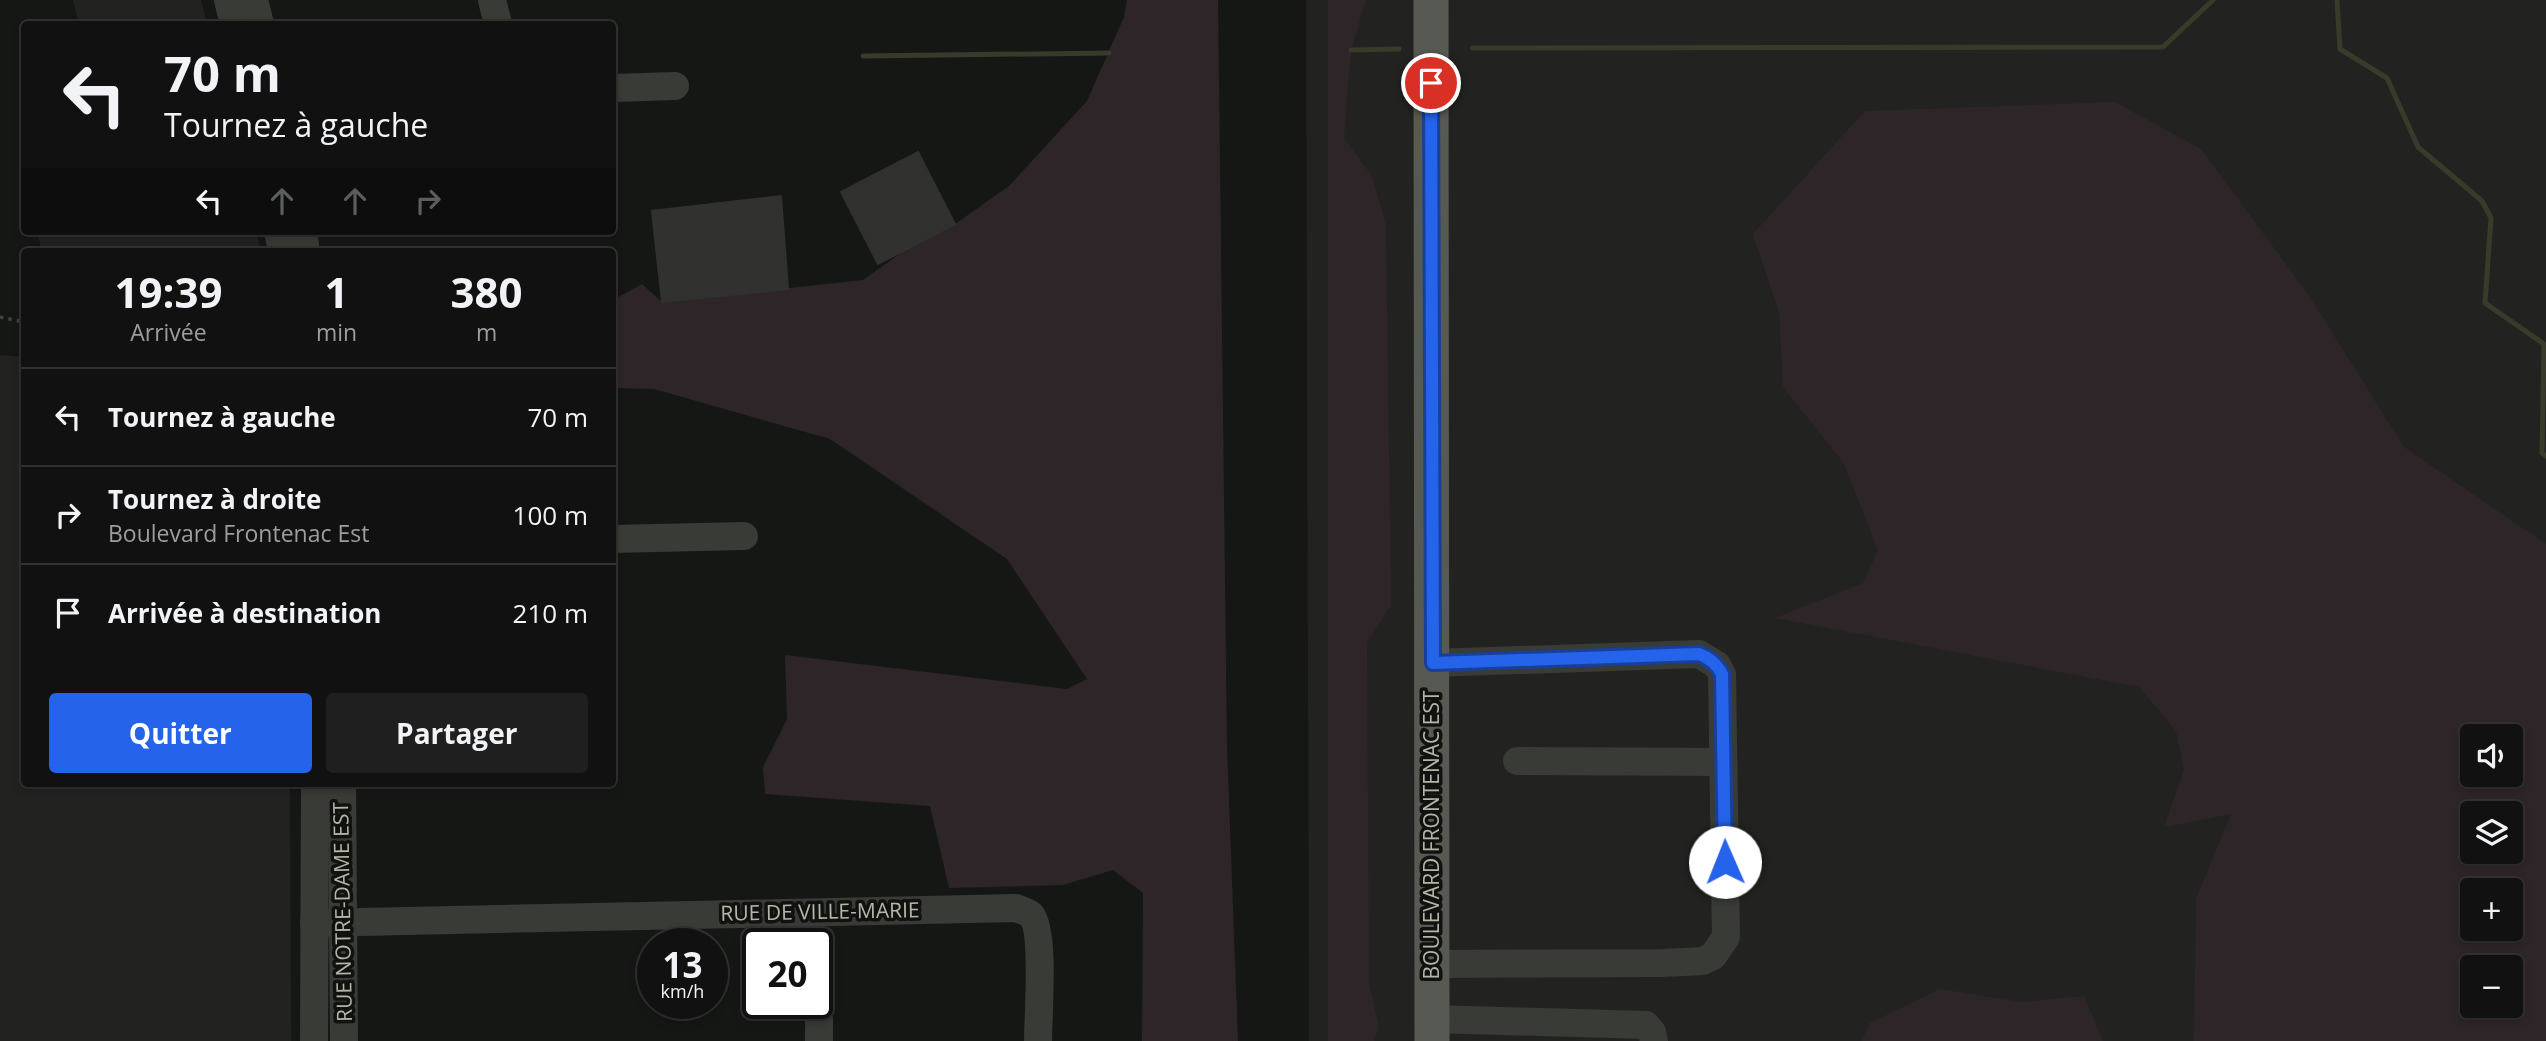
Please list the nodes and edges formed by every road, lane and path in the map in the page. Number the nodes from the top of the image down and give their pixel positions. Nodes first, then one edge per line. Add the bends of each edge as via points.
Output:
1 (228, 0) edge
2 (254, 0) edge
3 (492, 0) edge
4 (1430, 0) edge
5 (233, 21) edge
6 (259, 21) edge
7 (497, 21) edge
8 (675, 86) dead end
9 (616, 88) edge
10 (0, 317) edge
11 (21, 321) edge
12 (744, 536) dead end
13 (616, 539) edge
14 (1433, 663) junction
15 (1517, 761) dead end
16 (1723, 762) junction
17 (315, 787) edge
18 (342, 787) edge
19 (344, 922) junction
20 (314, 923) junction
21 (1432, 964) junction
22 (1432, 1030) edge
23 (314, 1041) edge
24 (344, 1041) edge
25 (1038, 1041) edge
26 (1654, 1041) edge

1 - 5 street
2 - 6 street
3 - 7 street
4 - 14 main road, BOULEVARD FRONTENAC EST
8 - 9 street
10 - 11 path
12 - 13 street
14 - 16 street via 1699,654 1717,665 1722,674
14 - 21 main road, BOULEVARD FRONTENAC EST
15 - 16 street
16 - 21 street via 1726,937 1713,956 1703,961 1664,963
17 - 20 street, RUE NOTRE-DAME EST
18 - 19 street, RUE NOTRE-DAME EST
19 - 20 street, RUE DE VILLE-MARIE
19 - 24 street, RUE NOTRE-DAME EST
19 - 25 street, RUE DE VILLE-MARIE via 1016,908 1030,914 1036,924
20 - 23 street, RUE NOTRE-DAME EST
21 - 22 main road, BOULEVARD FRONTENAC EST
22 - 26 street via 1646,1026

